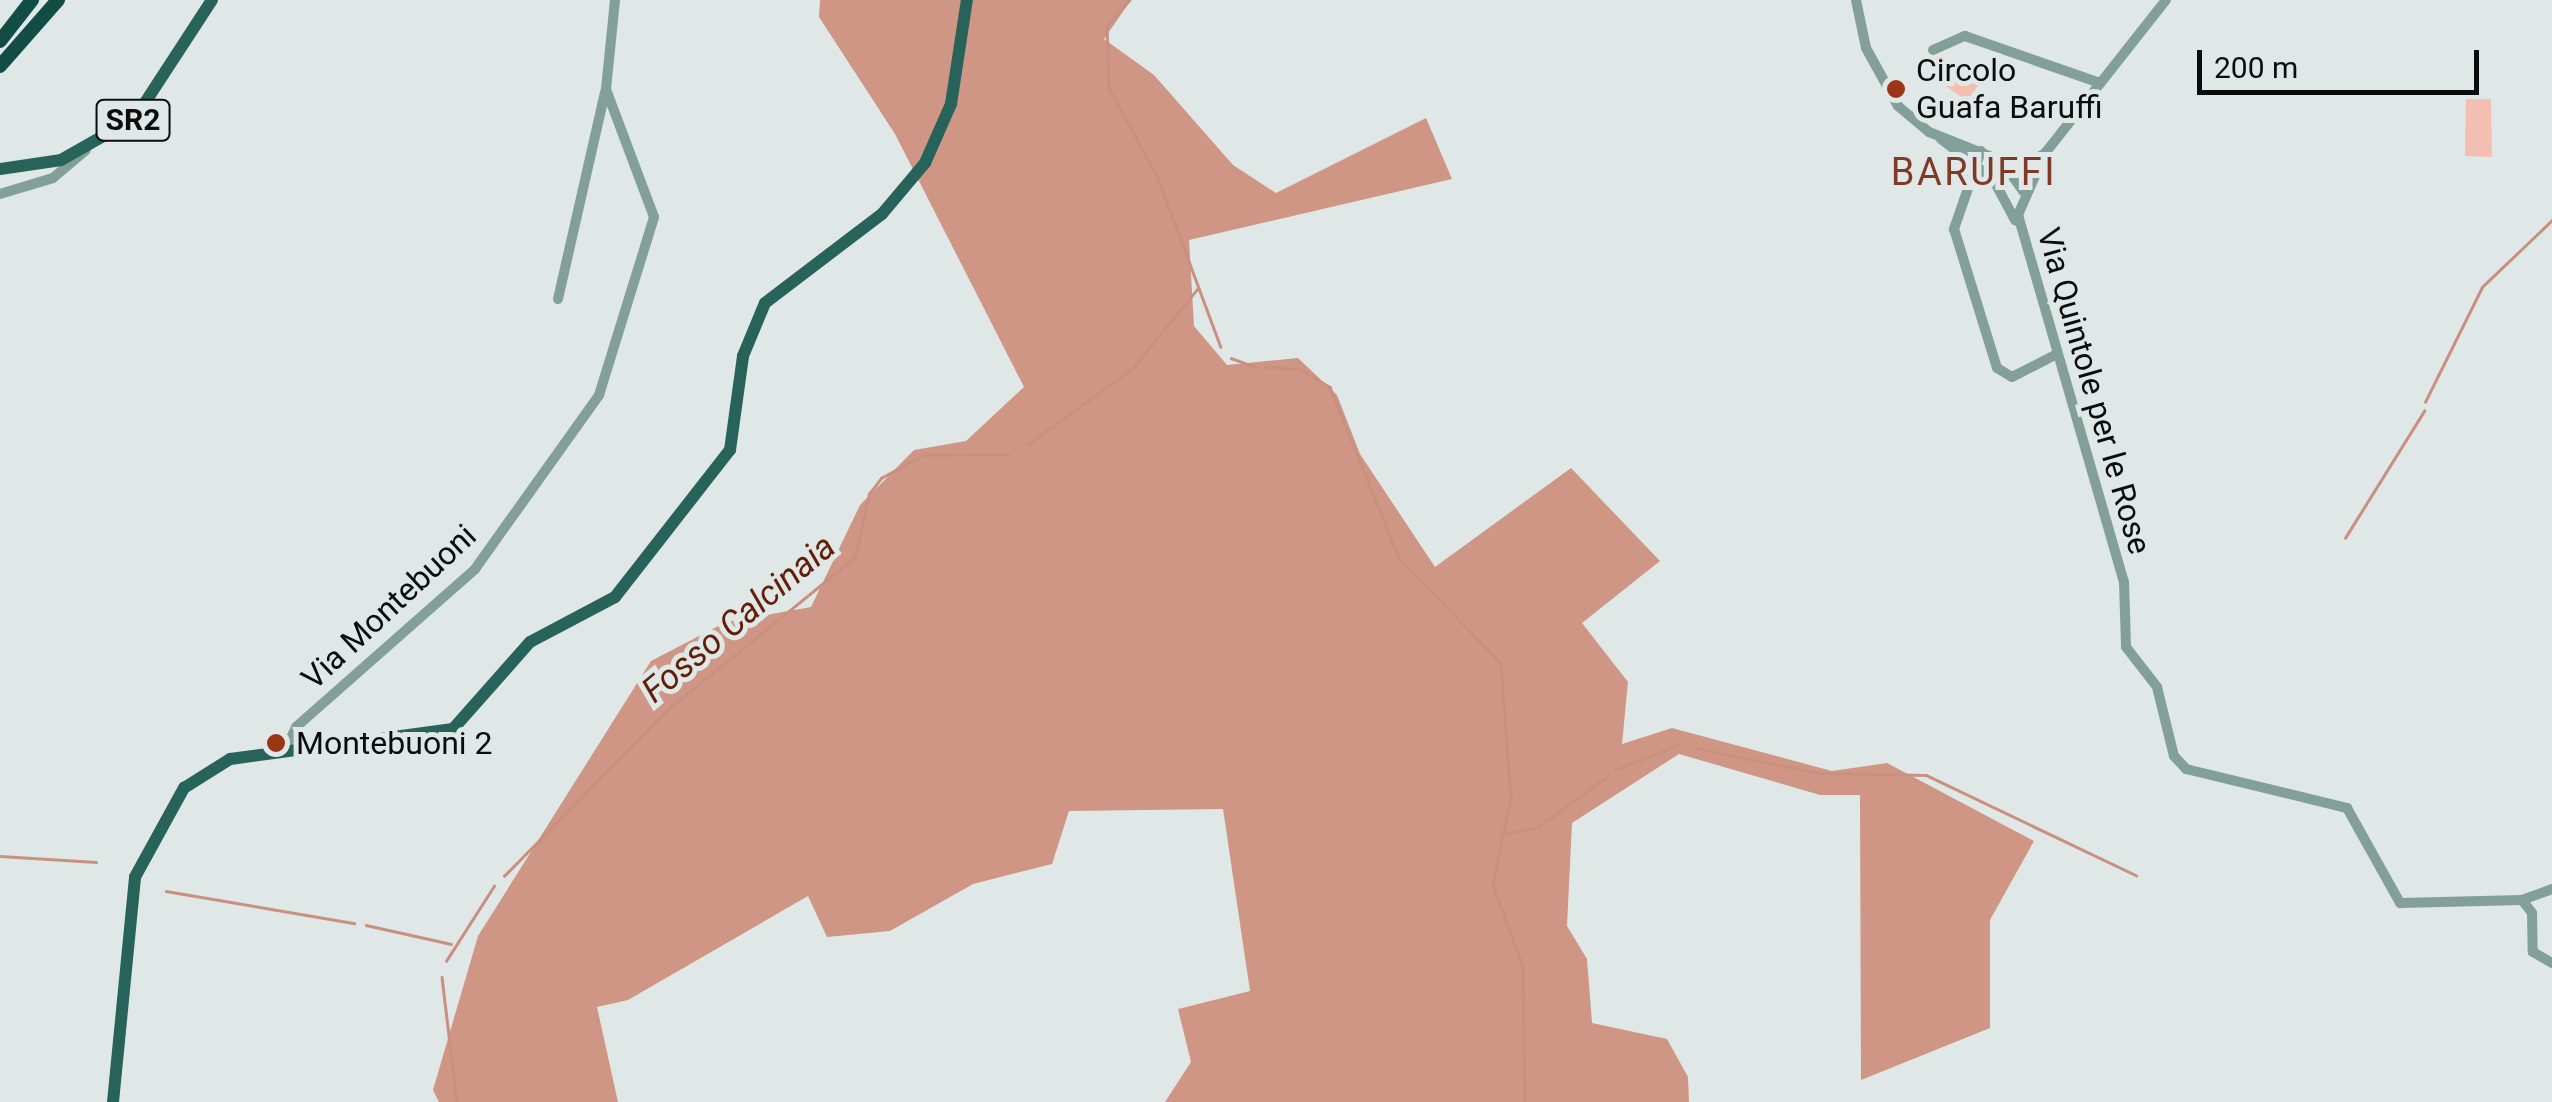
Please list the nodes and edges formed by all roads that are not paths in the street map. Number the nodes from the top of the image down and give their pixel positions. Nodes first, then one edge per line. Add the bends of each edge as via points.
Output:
1 (32, 0) edge
2 (58, 0) edge
3 (212, 0) edge
4 (616, 0) edge
5 (966, 0) edge
6 (1856, 0) edge
7 (2166, 0) edge
8 (0, 41) edge
9 (1932, 50) dead end
10 (0, 66) edge
11 (2096, 82) junction
12 (606, 89) junction
13 (1936, 136) junction
14 (87, 150) junction
15 (1981, 151) junction
16 (2045, 153) junction
17 (1976, 165) junction
18 (0, 169) edge
19 (2012, 170) junction
20 (2000, 189) junction
21 (2023, 191) junction
22 (0, 194) edge
23 (2018, 227) junction
24 (558, 300) dead end
25 (2055, 355) junction
26 (284, 752) junction
27 (2552, 889) edge
28 (2522, 900) junction
29 (2552, 963) edge
30 (113, 1102) edge

1 - 8 highway
2 - 10 highway
3 - 14 main road, SR2 via 152,100
4 - 12 street, Via Montebuoni
5 - 26 main road via 951,104 925,163 882,214 761,309 743,356 736,439 615,597 530,642 454,729
6 - 13 street via 1886,90
7 - 11 street, Via Quintole per le Rose
9 - 11 street via 1965,36
11 - 16 street, Via Quintole per le Rose
12 - 24 street
12 - 26 street, Via Montebuoni via 654,217 638,294 599,395 474,569 296,726
13 - 15 street
13 - 17 street
14 - 18 main road, SR2
14 - 22 street via 53,178
15 - 17 street
15 - 19 street
16 - 19 street
16 - 21 street, Via Quintole per le Rose
17 - 20 street
17 - 25 street via 1954,229 1998,372 2012,377
19 - 20 street
19 - 21 street
20 - 21 street
20 - 23 street
21 - 23 street, Via Quintole per le Rose
23 - 25 street, Via Quintole per le Rose
25 - 28 street, Via Quintole per le Rose via 2124,582 2123,636 2160,694 2177,761 2202,778 2347,808 2400,903
26 - 30 main road via 200,772 146,848 130,902
27 - 28 street
28 - 29 street via 2532,913 2533,952

